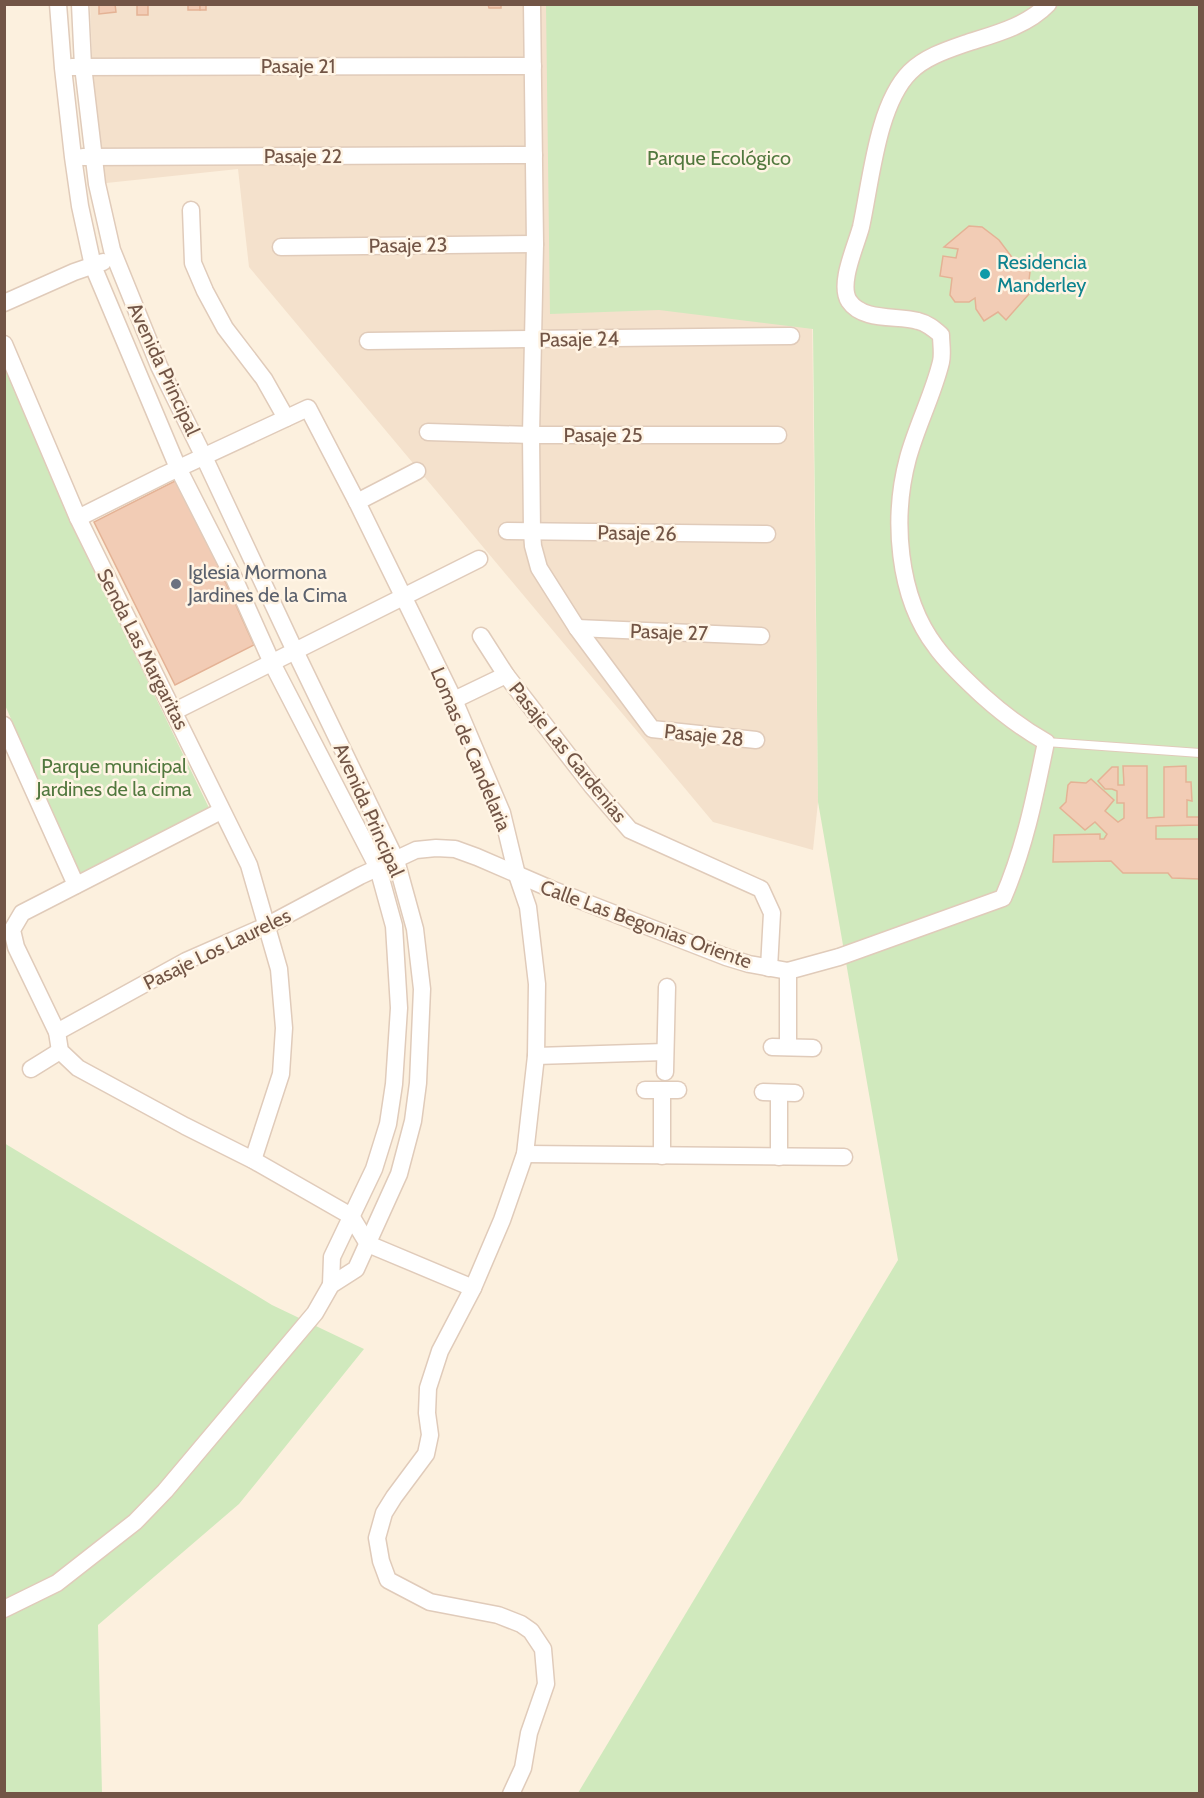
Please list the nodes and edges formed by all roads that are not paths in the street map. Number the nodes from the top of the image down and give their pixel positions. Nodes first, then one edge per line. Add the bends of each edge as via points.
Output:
1 (58, 4) edge
2 (80, 4) edge
3 (532, 4) edge
4 (1048, 4) edge
5 (83, 66) junction
6 (533, 66) junction
7 (63, 68) junction
8 (534, 155) junction
9 (94, 156) junction
10 (73, 158) junction
11 (191, 210) dead end
12 (535, 244) junction
13 (281, 247) dead end
14 (115, 258) junction
15 (93, 266) junction
16 (4, 303) edge
17 (791, 336) dead end
18 (533, 340) junction
19 (368, 341) dead end
20 (4, 344) edge
21 (286, 418) junction
22 (428, 432) dead end
23 (531, 435) junction
24 (778, 435) dead end
25 (204, 457) junction
26 (178, 468) junction
27 (417, 471) dead end
28 (357, 502) junction
29 (78, 518) junction
30 (507, 531) dead end
31 (532, 532) junction
32 (767, 534) dead end
33 (479, 559) dead end
34 (403, 597) junction
35 (577, 628) junction
36 (482, 636) dead end
37 (761, 636) dead end
38 (295, 651) junction
39 (272, 663) junction
40 (506, 675) junction
41 (454, 700) junction
42 (175, 711) junction
43 (4, 725) edge
44 (756, 740) dead end
45 (1046, 742) junction
46 (1200, 753) edge
47 (221, 811) junction
48 (396, 860) junction
49 (378, 868) junction
50 (517, 875) junction
51 (76, 885) junction
52 (267, 925) junction
53 (770, 968) junction
54 (788, 971) junction
55 (667, 987) dead end
56 (57, 1032) junction
57 (813, 1048) dead end
58 (60, 1051) junction
59 (665, 1052) junction
60 (536, 1056) junction
61 (31, 1069) dead end
62 (665, 1072) dead end
63 (662, 1090) dead end
64 (779, 1093) dead end
65 (525, 1154) junction
66 (662, 1156) junction
67 (779, 1157) junction
68 (844, 1157) dead end
69 (253, 1160) junction
70 (351, 1216) junction
71 (368, 1244) junction
72 (331, 1285) junction
73 (473, 1288) junction
74 (4, 1609) edge
75 (511, 1794) edge

1 - 7 street, Avenida Principal
2 - 5 street, Avenida Principal
3 - 6 street
4 - 45 street via 1026,21 929,58 897,88 880,135 844,287 850,302 859,309 917,320 941,335 942,360 908,458 901,491 901,547 906,580 917,614 935,646 999,710
5 - 6 street, Pasaje 21
5 - 7 street, Pasaje 21
5 - 9 street, Avenida Principal
6 - 8 street
7 - 10 street, Avenida Principal
8 - 9 street, Pasaje 22
8 - 12 street
9 - 10 street, Pasaje 22
9 - 14 street, Avenida Principal
10 - 15 street, Avenida Principal
11 - 21 street via 193,262 205,291 225,328 264,379
12 - 13 street, Pasaje 23
12 - 18 street
14 - 15 street
14 - 25 street, Avenida Principal via 159,366
15 - 16 street
15 - 26 street, Avenida Principal
17 - 18 street, Pasaje 24
18 - 19 street, Pasaje 24
18 - 23 street
20 - 29 street, Senda Las Margaritas
21 - 25 street, Lomas de Candelaria
21 - 28 street, Lomas de Candelaria via 308,408
22 - 23 street, Pasaje 25
23 - 24 street, Pasaje 25
23 - 31 street
25 - 26 street, Lomas de Candelaria
25 - 38 street, Avenida Principal
26 - 29 street, Lomas de Candelaria
26 - 39 street, Avenida Principal
27 - 28 street
28 - 34 street, Lomas de Candelaria
29 - 42 street, Senda Las Margaritas
30 - 31 street, Pasaje 26
31 - 32 street, Pasaje 26
31 - 35 street via 539,568
33 - 34 street
34 - 38 street
34 - 41 street, Lomas de Candelaria
35 - 37 street, Pasaje 27
35 - 44 street, Pasaje 28 via 652,729
36 - 40 street, Pasaje Las Gardenias
38 - 39 street
38 - 48 street, Avenida Principal
39 - 42 street
39 - 49 street, Avenida Principal
40 - 41 street
40 - 53 street, Pasaje Las Gardenias via 630,830 761,889 772,914
41 - 50 street, Lomas de Candelaria via 502,813
42 - 47 street, Senda Las Margaritas
43 - 51 street
45 - 46 lane
45 - 54 street, Calle Las Begonias Oriente via 1026,834 1003,898
47 - 51 street
47 - 52 street, Senda Las Margaritas via 249,865
48 - 49 street, Calle Las Begonias Oriente
48 - 50 street, Calle Las Begonias Oriente via 416,850 455,849
48 - 71 street, Avenida Principal via 415,929 422,989 418,1083 399,1174
49 - 52 street, Pasaje Los Laureles
49 - 70 street, Avenida Principal via 394,926 399,1008 394,1084 388,1124 374,1169
50 - 53 street, Calle Las Begonias Oriente via 726,957
50 - 60 street, Lomas de Candelaria via 528,907 537,984
51 - 56 street via 22,913 12,930 16,947
52 - 56 street, Pasaje Los Laureles via 186,961
52 - 69 street, Senda Las Margaritas via 279,969 284,1028 281,1074
53 - 54 street, Calle Las Begonias Oriente
54 - 57 street via 780,1047
55 - 59 street
56 - 58 street
58 - 61 street
58 - 69 street via 78,1068
59 - 60 street
59 - 62 street
60 - 65 street, Lomas de Candelaria
63 - 66 street
64 - 67 street
65 - 66 street
65 - 73 street, Lomas de Candelaria
66 - 67 street
67 - 68 street
69 - 70 street
70 - 71 street
70 - 72 street, Avenida Principal via 332,1257
71 - 72 street, Avenida Principal via 356,1269
71 - 73 street
72 - 74 street via 315,1314 135,1522 57,1583
73 - 75 street, Lomas de Candelaria via 440,1351 428,1388 430,1435 426,1454 384,1513 377,1538 388,1580 430,1602 521,1624 543,1649 546,1684 529,1733 523,1768

